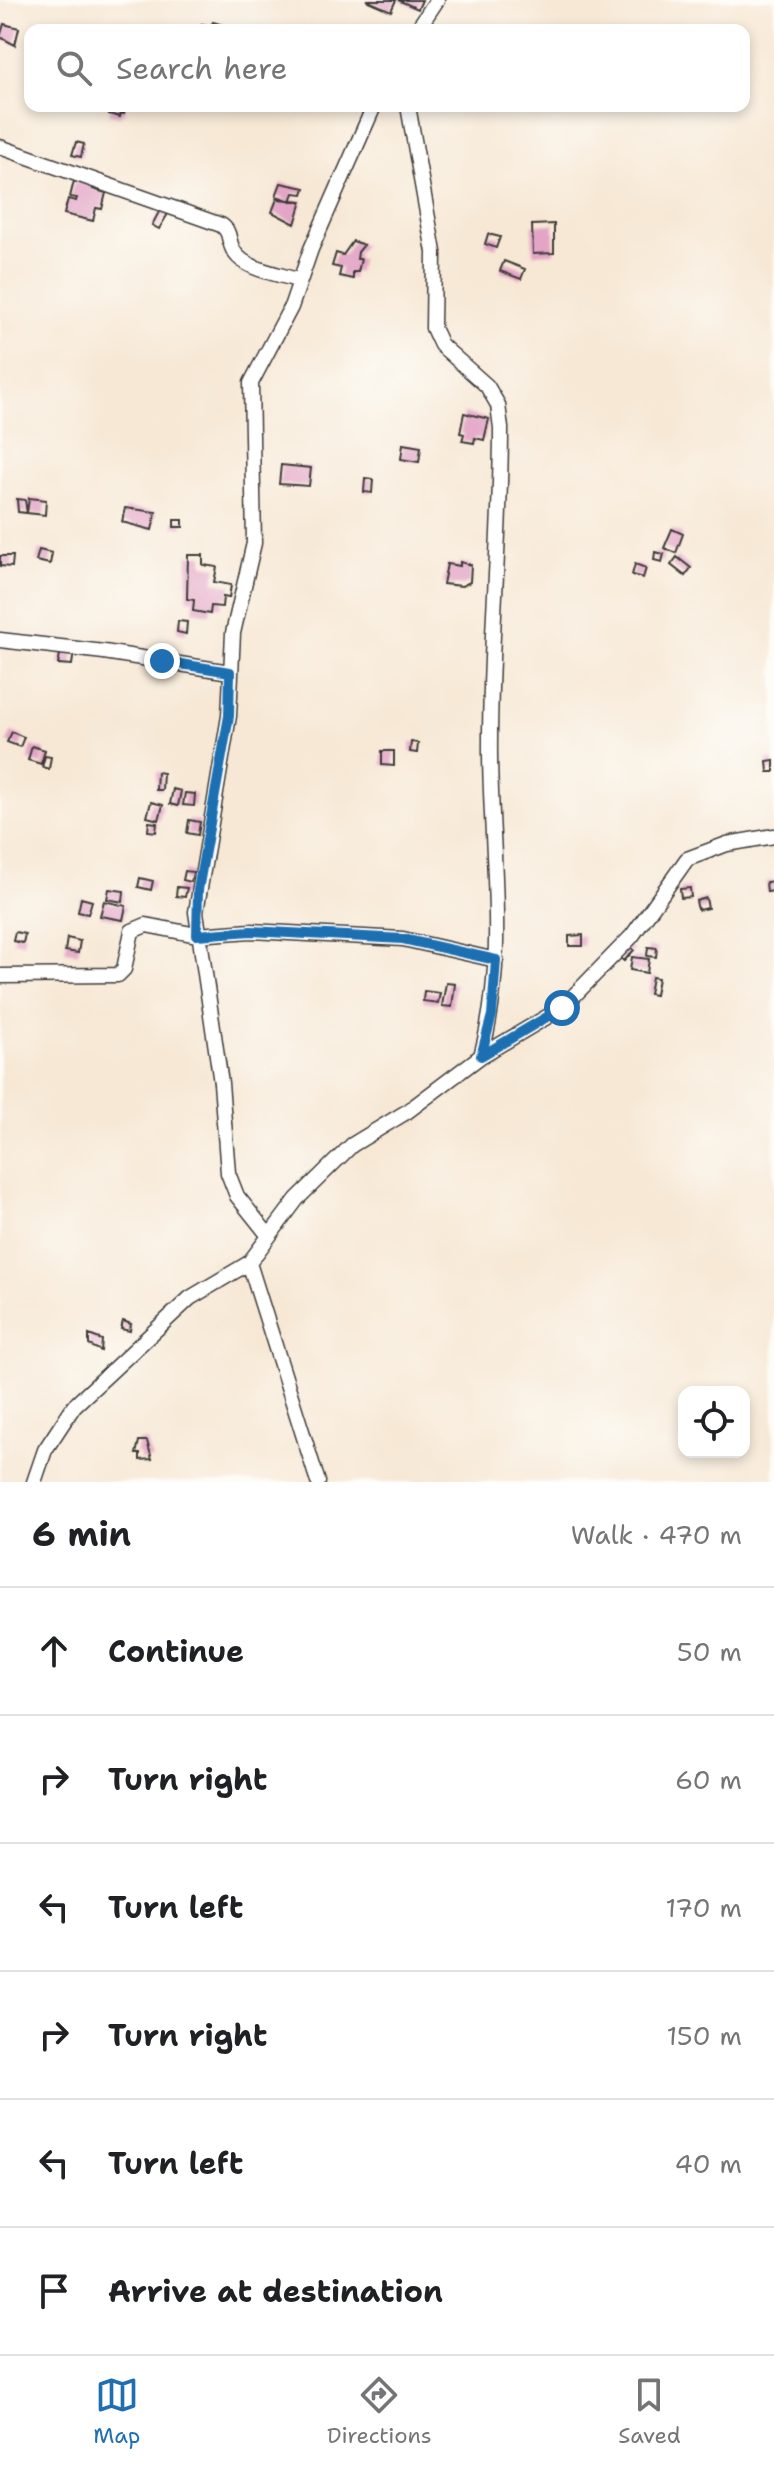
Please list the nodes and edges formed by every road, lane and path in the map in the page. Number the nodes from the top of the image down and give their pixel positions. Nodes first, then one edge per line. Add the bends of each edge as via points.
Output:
1 (437, 0) edge
2 (421, 24) edge
3 (371, 112) edge
4 (409, 112) edge
5 (0, 147) edge
6 (300, 281) junction
7 (0, 640) edge
8 (230, 672) junction
9 (774, 836) edge
10 (197, 935) junction
11 (496, 960) junction
12 (0, 976) edge
13 (481, 1056) junction
14 (269, 1236) junction
15 (249, 1263) junction
16 (34, 1482) edge
17 (318, 1482) edge

1 - 2 street
3 - 6 street
4 - 11 street via 434,252 433,328 441,345 487,386 500,416 490,757
5 - 6 street via 221,225 243,261
6 - 8 street via 251,383 254,543 236,614
7 - 8 street
8 - 10 street via 229,716 198,890
9 - 13 street via 727,844 687,859 632,936 583,988 562,1008
10 - 11 street via 251,931 403,939
10 - 12 street via 154,925 135,927 124,969 111,977
10 - 14 street via 231,1185
11 - 13 street via 492,1015
13 - 14 street via 352,1145 315,1179
14 - 15 street
15 - 16 street via 190,1298 85,1394 57,1428
15 - 17 street

